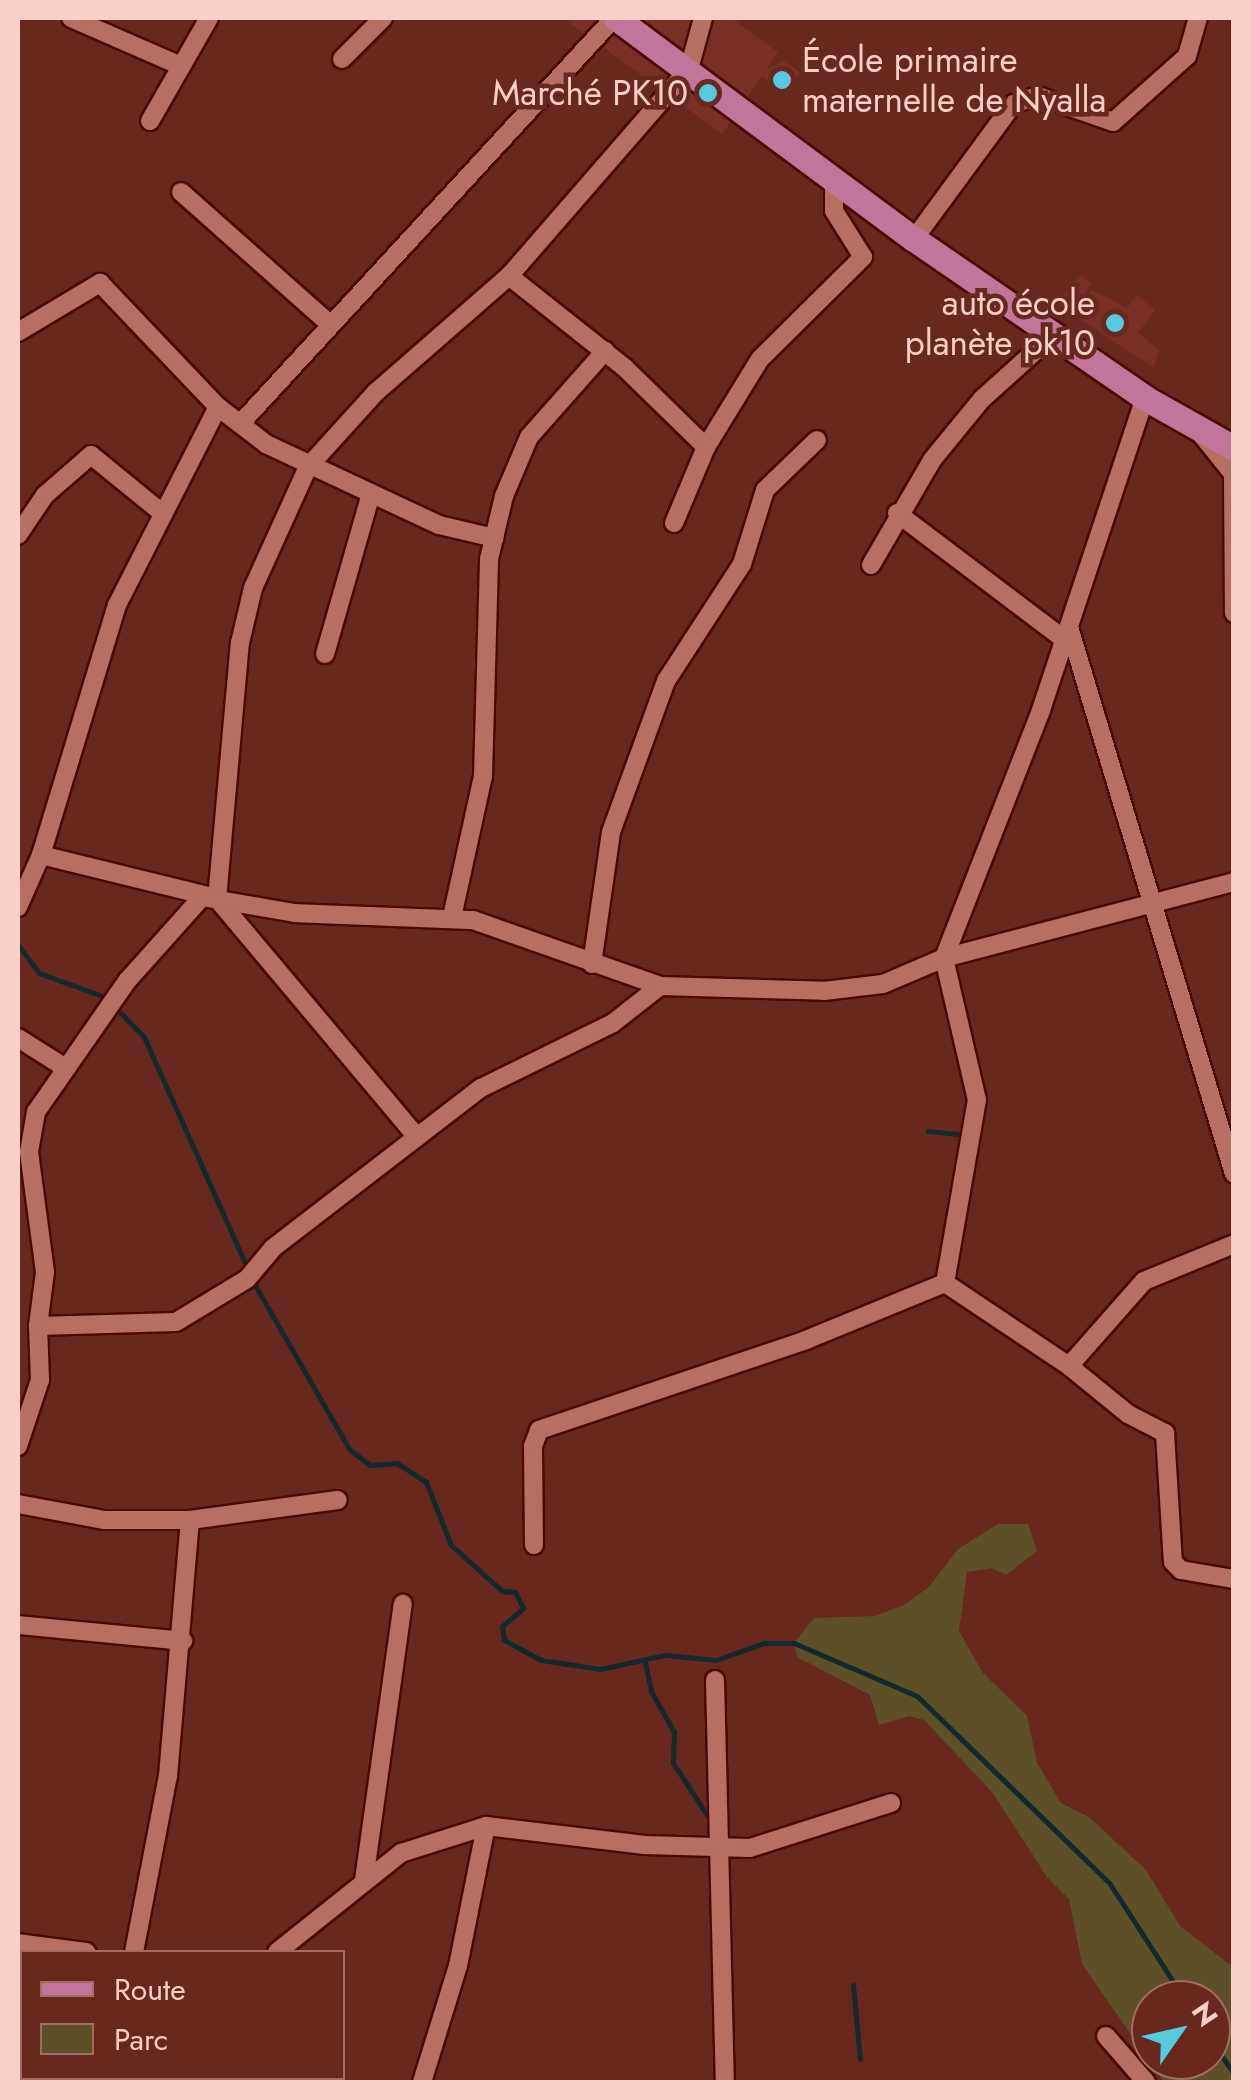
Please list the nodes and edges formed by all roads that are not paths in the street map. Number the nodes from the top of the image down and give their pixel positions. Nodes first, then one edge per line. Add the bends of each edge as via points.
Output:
1 (71, 18) edge
2 (209, 18) edge
3 (384, 18) edge
4 (615, 18) edge
5 (703, 18) edge
6 (1198, 18) edge
7 (342, 59) dead end
8 (181, 66) junction
9 (689, 69) junction
10 (150, 120) dead end
11 (834, 179) junction
12 (181, 192) dead end
13 (914, 239) junction
14 (509, 276) junction
15 (330, 326) junction
16 (18, 332) edge
17 (1053, 335) junction
18 (605, 350) junction
19 (1145, 398) junction
20 (218, 408) junction
21 (240, 424) junction
22 (1199, 431) junction
23 (817, 440) dead end
24 (706, 447) junction
25 (1234, 448) edge
26 (308, 467) junction
27 (1233, 474) edge
28 (372, 494) junction
29 (162, 513) junction
30 (898, 514) junction
31 (674, 523) dead end
32 (18, 535) edge
33 (494, 538) junction
34 (871, 565) dead end
35 (1234, 613) edge
36 (1067, 634) junction
37 (325, 654) dead end
38 (41, 854) junction
39 (1234, 882) edge
40 (213, 898) junction
41 (1156, 906) junction
42 (18, 907) edge
43 (452, 918) junction
44 (944, 958) junction
45 (592, 964) junction
46 (660, 986) junction
47 (18, 1038) edge
48 (64, 1066) junction
49 (416, 1137) junction
50 (1234, 1174) edge
51 (1234, 1244) edge
52 (945, 1282) junction
53 (38, 1326) junction
54 (1070, 1366) junction
55 (18, 1446) edge
56 (338, 1500) dead end
57 (18, 1504) edge
58 (190, 1520) junction
59 (534, 1545) dead end
60 (1234, 1579) edge
61 (403, 1604) dead end
62 (18, 1625) edge
63 (183, 1642) junction
64 (715, 1680) dead end
65 (891, 1804) dead end
66 (486, 1826) junction
67 (723, 1848) junction
68 (364, 1880) junction
69 (18, 1943) edge
70 (71, 1950) edge
71 (134, 1950) edge
72 (278, 1950) edge
73 (1106, 2036) dead end
74 (422, 2082) edge
75 (725, 2082) edge
76 (1146, 2082) edge

1 - 8 street
2 - 8 street
3 - 7 street
4 - 9 main road
4 - 15 street
5 - 9 street
6 - 13 street via 1187,56 1113,122 1038,96 1013,104
8 - 10 street
9 - 11 main road
9 - 14 street
11 - 13 main road
11 - 24 street via 834,211 864,256 760,359
12 - 15 street
13 - 17 main road
14 - 18 street
14 - 26 street via 376,392
15 - 21 street
16 - 20 street via 100,283
17 - 19 main road
17 - 30 street via 982,400
18 - 24 street
18 - 33 street via 529,438
19 - 22 main road
19 - 36 street
20 - 21 street
20 - 29 street
21 - 26 street
22 - 25 main road
22 - 27 street
23 - 45 street via 765,490 742,564 666,681 612,832
24 - 31 street
26 - 28 street
26 - 40 street via 290,518 271,538 240,643
27 - 35 street
28 - 33 street via 439,524
28 - 37 street
29 - 32 street via 90,455 45,495
29 - 38 street via 117,605
30 - 34 street
30 - 36 street
33 - 43 street via 482,683 484,776
36 - 41 street
36 - 44 street
38 - 40 street
38 - 42 street
39 - 41 street
40 - 43 street via 295,913
40 - 48 street via 127,981
40 - 49 street
41 - 44 street
41 - 50 street
43 - 45 street via 493,925
44 - 46 street via 853,989
44 - 52 street via 977,1100
45 - 46 street
46 - 49 street via 613,1023 482,1088
47 - 48 street
48 - 53 street via 36,1112 29,1152 45,1272
49 - 53 street via 273,1248 247,1279 176,1322
51 - 54 street via 1144,1281
52 - 54 street
52 - 59 street via 806,1340 539,1430 533,1446
53 - 55 street via 40,1380
54 - 60 street via 1168,1437 1175,1566
56 - 58 street
57 - 58 street via 104,1520
58 - 63 street
61 - 68 street
62 - 63 street
63 - 71 street via 168,1776
64 - 67 street
65 - 67 street via 750,1848
66 - 67 street
66 - 68 street via 401,1853
66 - 74 street via 458,1966
67 - 75 street
68 - 72 street
69 - 70 street
73 - 76 street

